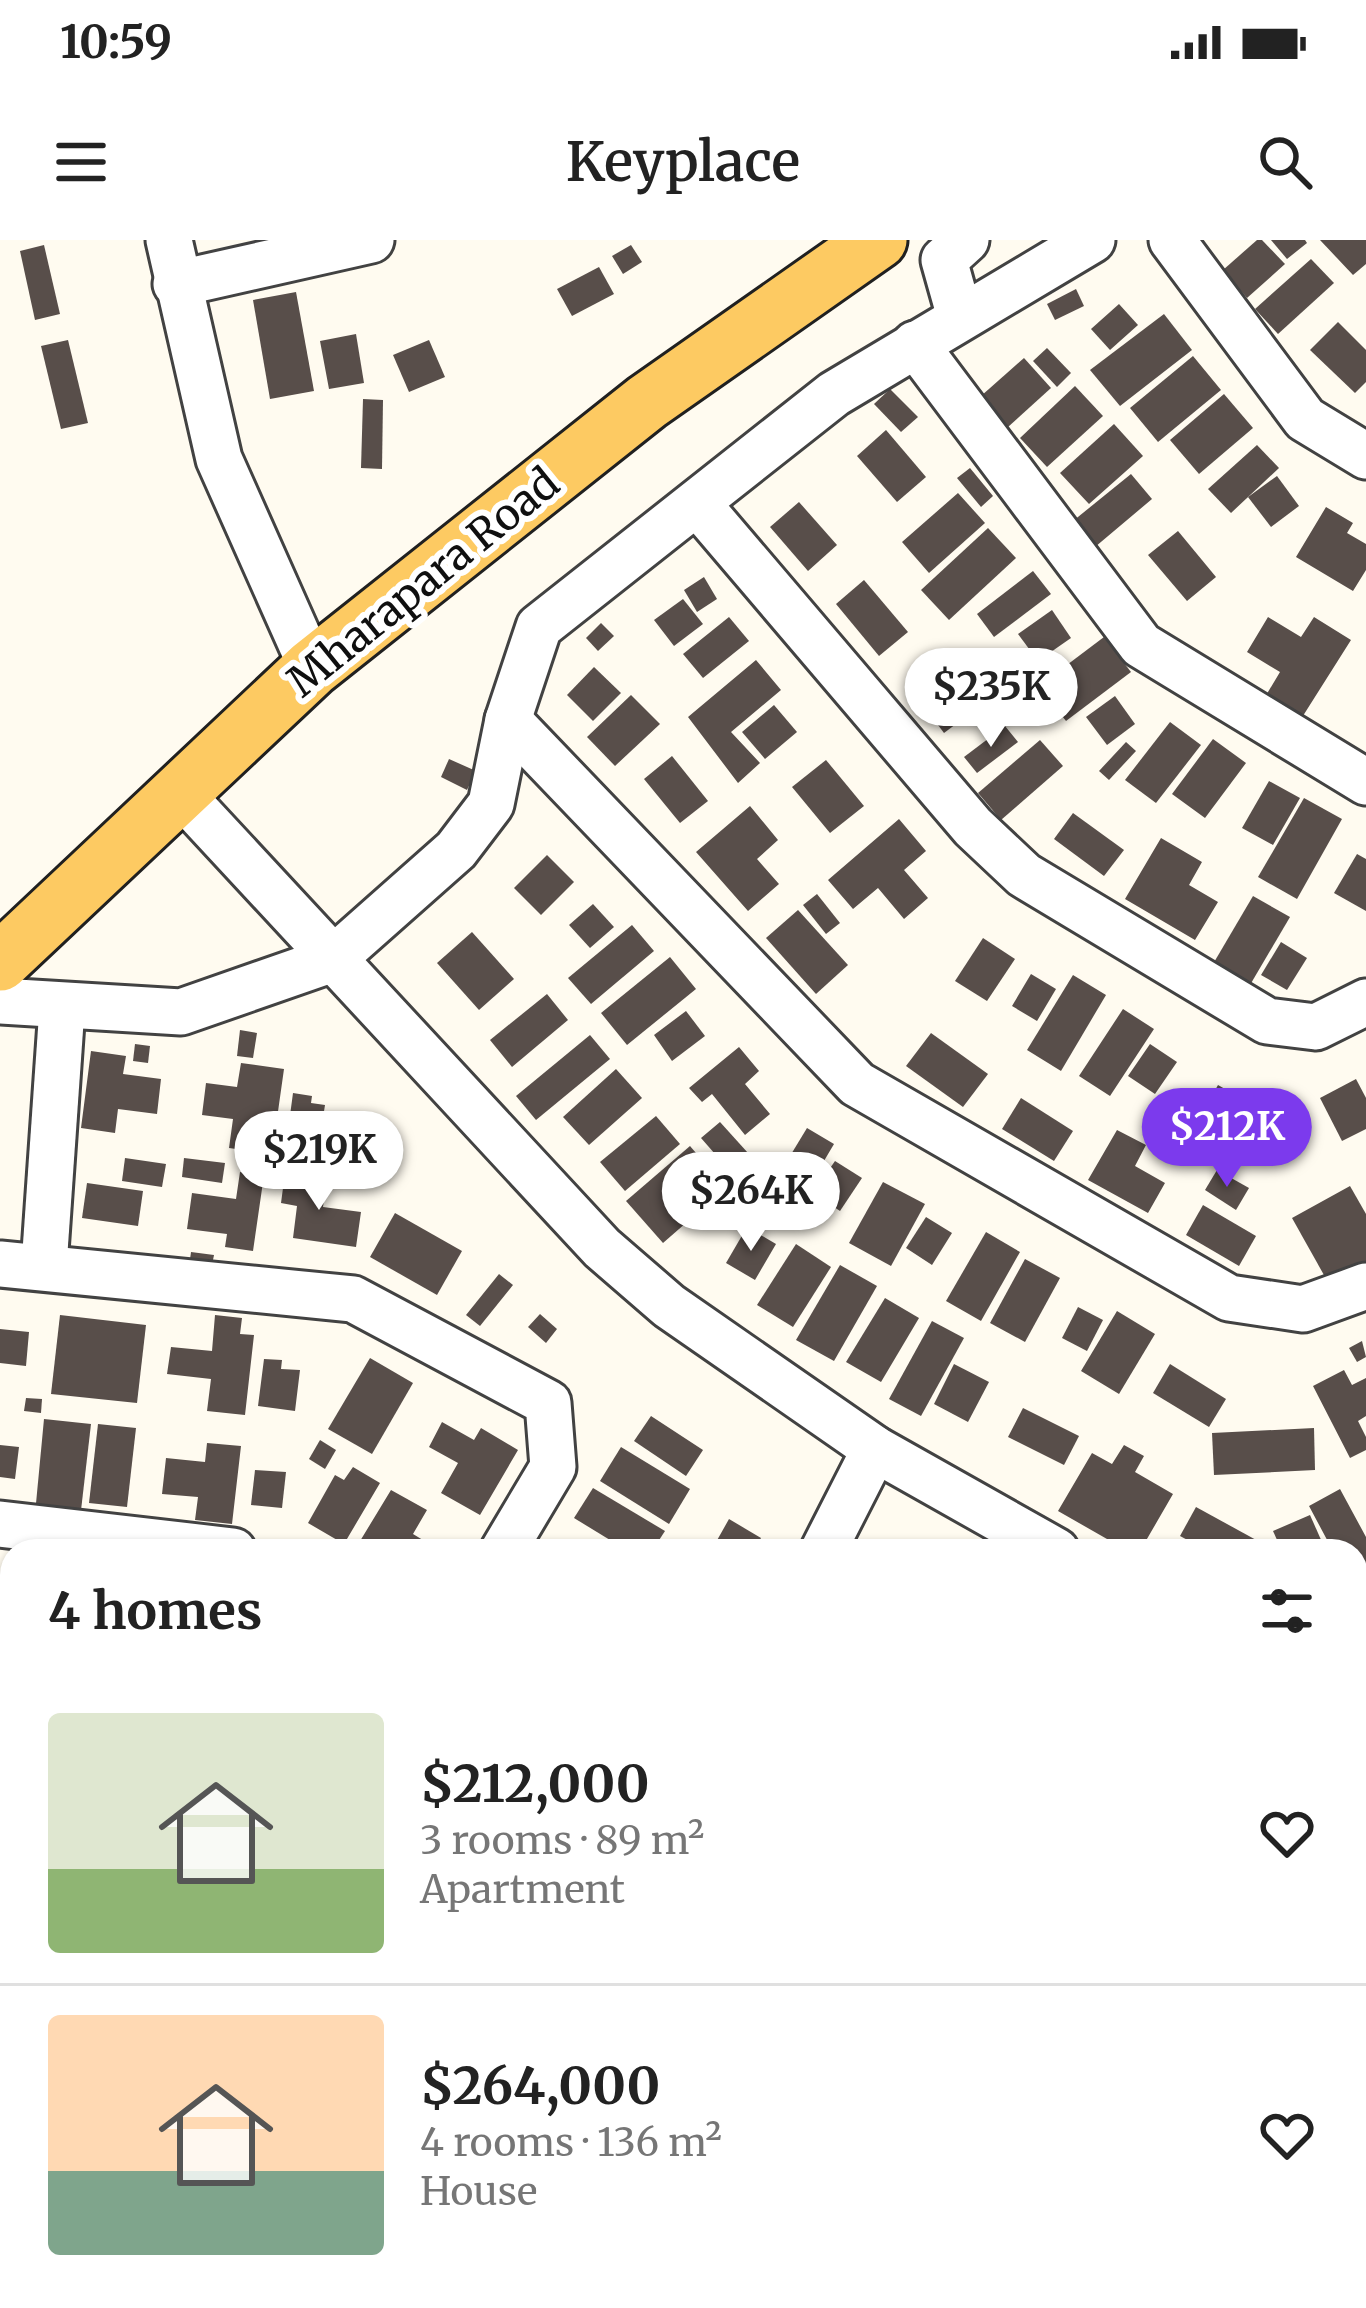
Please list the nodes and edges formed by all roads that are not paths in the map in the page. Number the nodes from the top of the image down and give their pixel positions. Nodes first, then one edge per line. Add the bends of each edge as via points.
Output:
1 (371, 240) edge
2 (878, 240) edge
3 (965, 240) edge
4 (1172, 240) edge
5 (1072, 243) edge
6 (173, 262) edge
7 (960, 317) junction
8 (915, 344) junction
9 (1366, 456) edge
10 (697, 503) junction
11 (312, 668) junction
12 (508, 721) junction
13 (1366, 782) edge
14 (180, 793) junction
15 (333, 959) junction
16 (0, 962) edge
17 (0, 1001) edge
18 (1366, 1002) edge
19 (62, 1008) junction
20 (22, 1265) edge
21 (1366, 1286) edge
22 (875, 1449) junction
23 (0, 1524) edge
24 (129, 1539) edge
25 (510, 1539) edge
26 (829, 1539) edge
27 (1035, 1539) edge

1 - 6 street
2 - 11 main road, Mharapara Road via 646,402
3 - 7 street via 944,260
4 - 9 street via 1304,419
5 - 7 street
6 - 11 street via 219,459
7 - 8 street
8 - 10 street via 834,394
8 - 13 street via 1141,645
10 - 12 street via 539,627
10 - 18 street via 973,827 1024,875 1267,1021 1316,1027
11 - 14 main road, Mharapara Road
12 - 15 street via 491,804 456,850
12 - 21 street via 856,1084 1228,1298 1304,1309
14 - 15 street
14 - 16 main road, Mharapara Road
15 - 19 street via 181,1012
15 - 22 street via 602,1248 669,1306
17 - 19 street
19 - 20 street
20 - 25 street via 353,1299 548,1403 554,1467
22 - 26 street
22 - 27 street
23 - 24 street

